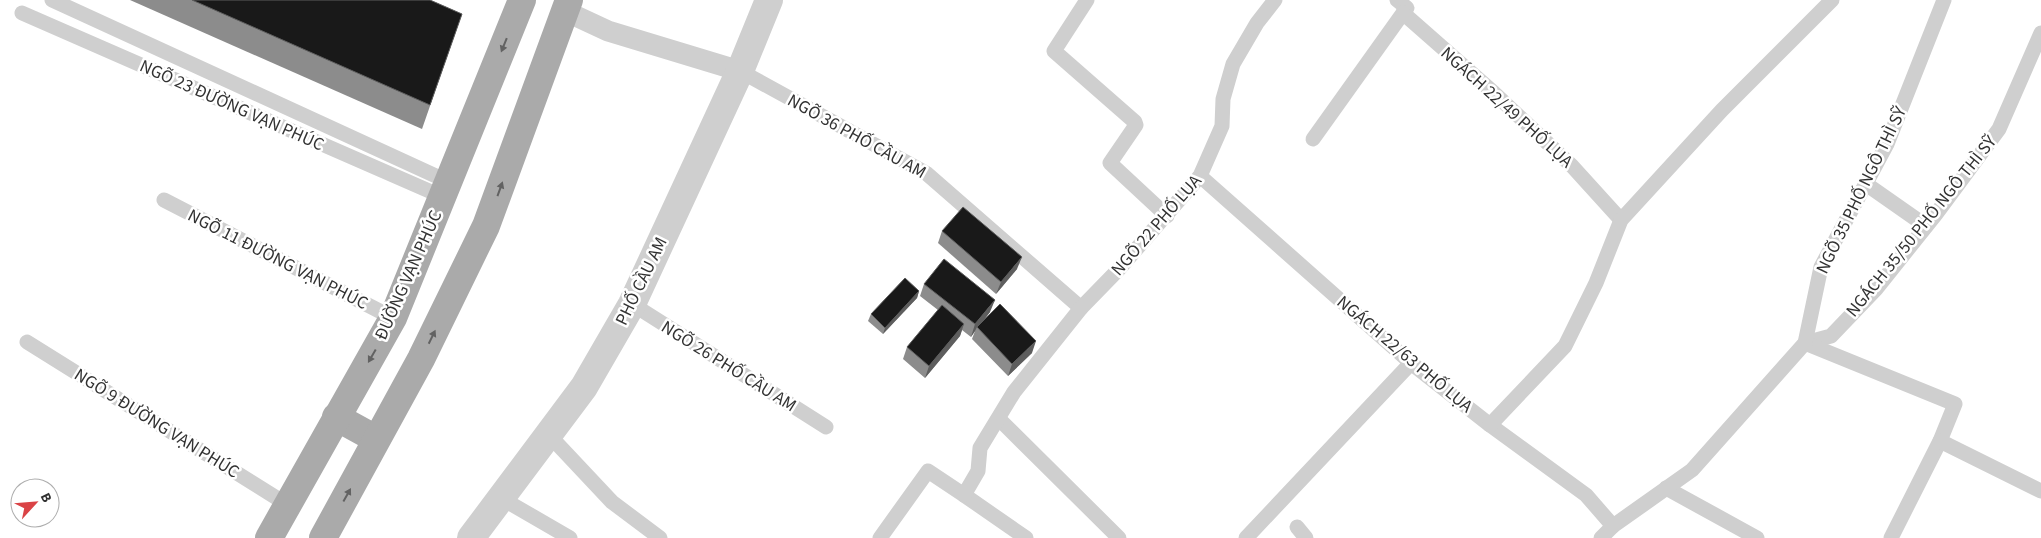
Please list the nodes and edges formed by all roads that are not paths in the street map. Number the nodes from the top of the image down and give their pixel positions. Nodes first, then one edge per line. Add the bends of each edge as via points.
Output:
1 (52, 0) edge
2 (522, 0) edge
3 (769, 0) edge
4 (1088, 0) edge
5 (1275, 0) edge
6 (1832, 0) edge
7 (1944, 0) edge
8 (567, 5) edge
9 (1400, 7) edge
10 (22, 13) dead end
11 (2041, 34) edge
12 (2035, 63) edge
13 (732, 69) junction
14 (1313, 139) dead end
15 (1200, 176) junction
16 (1866, 184) junction
17 (446, 189) junction
18 (164, 200) dead end
19 (1166, 216) junction
20 (1621, 220) junction
21 (1926, 226) junction
22 (632, 304) junction
23 (1082, 308) junction
24 (393, 318) junction
25 (27, 342) dead end
26 (1805, 343) junction
27 (1411, 362) junction
28 (336, 417) junction
29 (999, 419) junction
30 (1490, 425) junction
31 (826, 427) dead end
32 (549, 436) junction
33 (376, 439) junction
34 (1940, 441) junction
35 (1666, 488) junction
36 (2041, 491) edge
37 (964, 495) junction
38 (501, 498) junction
39 (288, 505) junction
40 (1613, 526) junction
41 (268, 538) edge
42 (323, 538) edge
43 (471, 538) edge
44 (570, 538) edge
45 (660, 538) edge
46 (880, 538) edge
47 (1026, 538) edge
48 (1119, 538) edge
49 (1246, 538) edge
50 (1601, 538) edge
51 (1757, 538) edge
52 (1891, 538) edge

1 - 17 lane
2 -> 17 main road, ĐƯỜNG VẠN PHÚC
3 - 13 street, PHỐ CẦU AM
4 - 19 lane via 1054,51 1135,122 1110,163
5 - 15 lane, NGÕ 22 PHỐ LỤA via 1232,64 1223,99 1222,126
6 - 20 lane via 1722,110
7 - 16 lane, NGÕ 35 PHỐ NGÔ THÌ SỸ via 1887,144
8 - 13 street via 608,31
33 -> 8 main road via 421,359 486,226
9 - 14 lane
9 - 20 lane, NGÁCH 22/49 PHỐ LỤA via 1572,166
10 - 17 lane, NGÕ 23 ĐƯỜNG VẠN PHÚC
11 - 12 lane, NGÁCH 35/50 PHỐ NGÔ THÌ SỸ
12 - 21 lane, NGÁCH 35/50 PHỐ NGÔ THÌ SỸ via 1999,130
13 - 22 street, PHỐ CẦU AM
13 - 23 lane, NGÕ 36 PHỐ CẦU AM via 926,174
15 - 19 lane, NGÕ 22 PHỐ LỤA
15 - 27 lane, NGÁCH 22/63 PHỐ LỤA
16 - 21 lane
16 - 26 lane, NGÕ 35 PHỐ NGÔ THÌ SỸ via 1821,267
17 - 24 main road, ĐƯỜNG VẠN PHÚC
18 - 24 lane, NGÕ 11 ĐƯỜNG VẠN PHÚC
19 - 23 lane, NGÕ 22 PHỐ LỤA
20 - 30 lane via 1596,283 1565,346
21 - 26 lane, NGÁCH 35/50 PHỐ NGÔ THÌ SỸ via 1876,289 1831,336
22 - 31 lane, NGÕ 26 PHỐ CẦU AM
22 - 32 street, PHỐ CẦU AM via 584,387
23 - 29 lane, NGÕ 22 PHỐ LỤA via 1014,392
24 -> 28 main road, ĐƯỜNG VẠN PHÚC
25 - 39 lane, NGÕ 9 ĐƯỜNG VẠN PHÚC
26 - 34 lane via 1955,404
26 - 35 lane, NGÕ 35 PHỐ NGÔ THÌ SỸ via 1692,470
27 - 30 lane, NGÁCH 22/63 PHỐ LỤA
27 - 49 lane
28 - 33 main road
28 - 39 main road, ĐƯỜNG VẠN PHÚC
29 - 37 lane, NGÕ 22 PHỐ LỤA via 980,448 978,471
29 - 48 lane
30 - 40 lane, NGÁCH 22/63 PHỐ LỤA via 1586,495
32 - 38 street, PHỐ CẦU AM
32 - 45 lane via 612,502
42 -> 33 main road
34 - 36 lane
34 - 52 lane
35 - 40 lane, NGÕ 35 PHỐ NGÔ THÌ SỸ
35 - 51 lane
37 - 46 lane via 928,471
37 - 47 lane
38 - 43 street, PHỐ CẦU AM
38 - 44 lane
39 - 41 main road, ĐƯỜNG VẠN PHÚC
40 - 50 lane, NGÕ 35 PHỐ NGÔ THÌ SỸ

